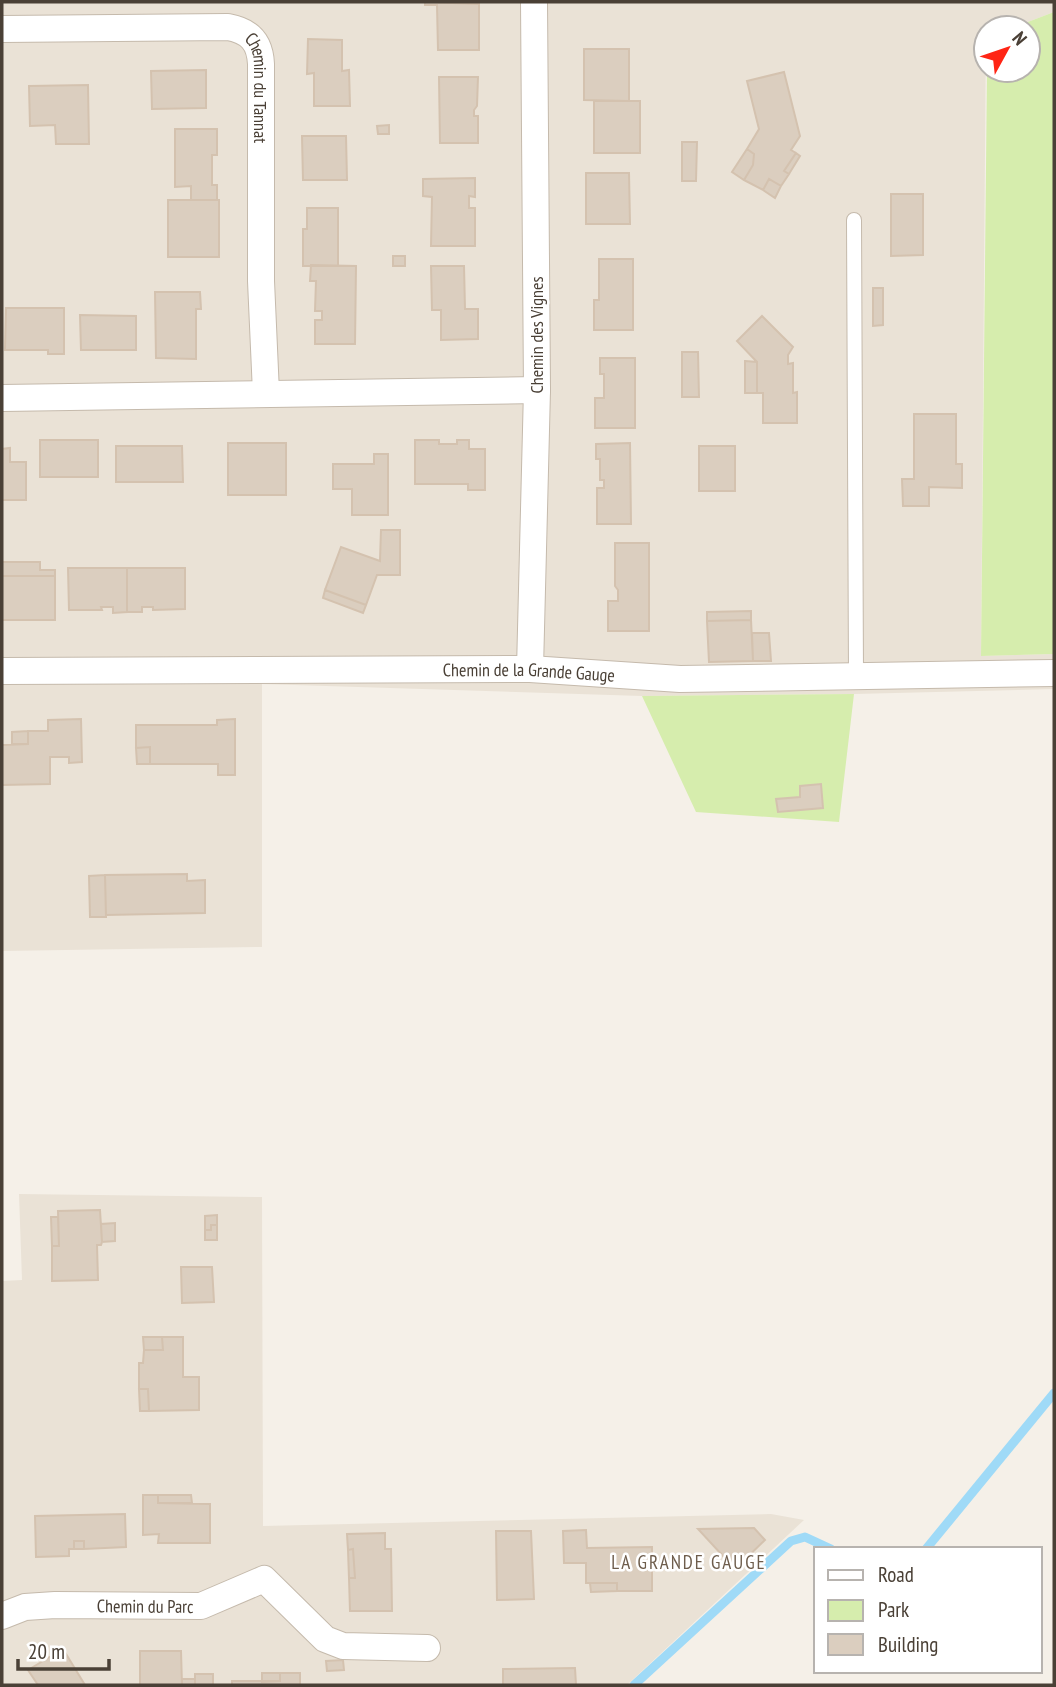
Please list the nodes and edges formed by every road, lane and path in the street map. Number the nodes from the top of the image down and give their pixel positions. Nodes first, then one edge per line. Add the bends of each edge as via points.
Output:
1 (534, 2) edge
2 (2, 29) edge
3 (854, 220) dead end
4 (537, 390) junction
5 (266, 393) junction
6 (2, 398) edge
7 (530, 669) junction
8 (2, 671) edge
9 (1054, 673) edge
10 (856, 676) junction
11 (2, 1616) edge
12 (427, 1648) dead end

1 - 4 street, Chemin des Vignes
2 - 5 street, Chemin du Tannat via 228,27 254,39 261,64
3 - 10 lane
4 - 5 street
4 - 7 street, Chemin des Vignes
5 - 6 street
7 - 8 street, Chemin de la Grande Gauge
7 - 10 street, Chemin de la Grande Gauge via 680,680
9 - 10 street, Chemin de la Grande Gauge
11 - 12 street, Chemin du Parc via 25,1607 55,1605 201,1606 264,1579 325,1639 343,1646

